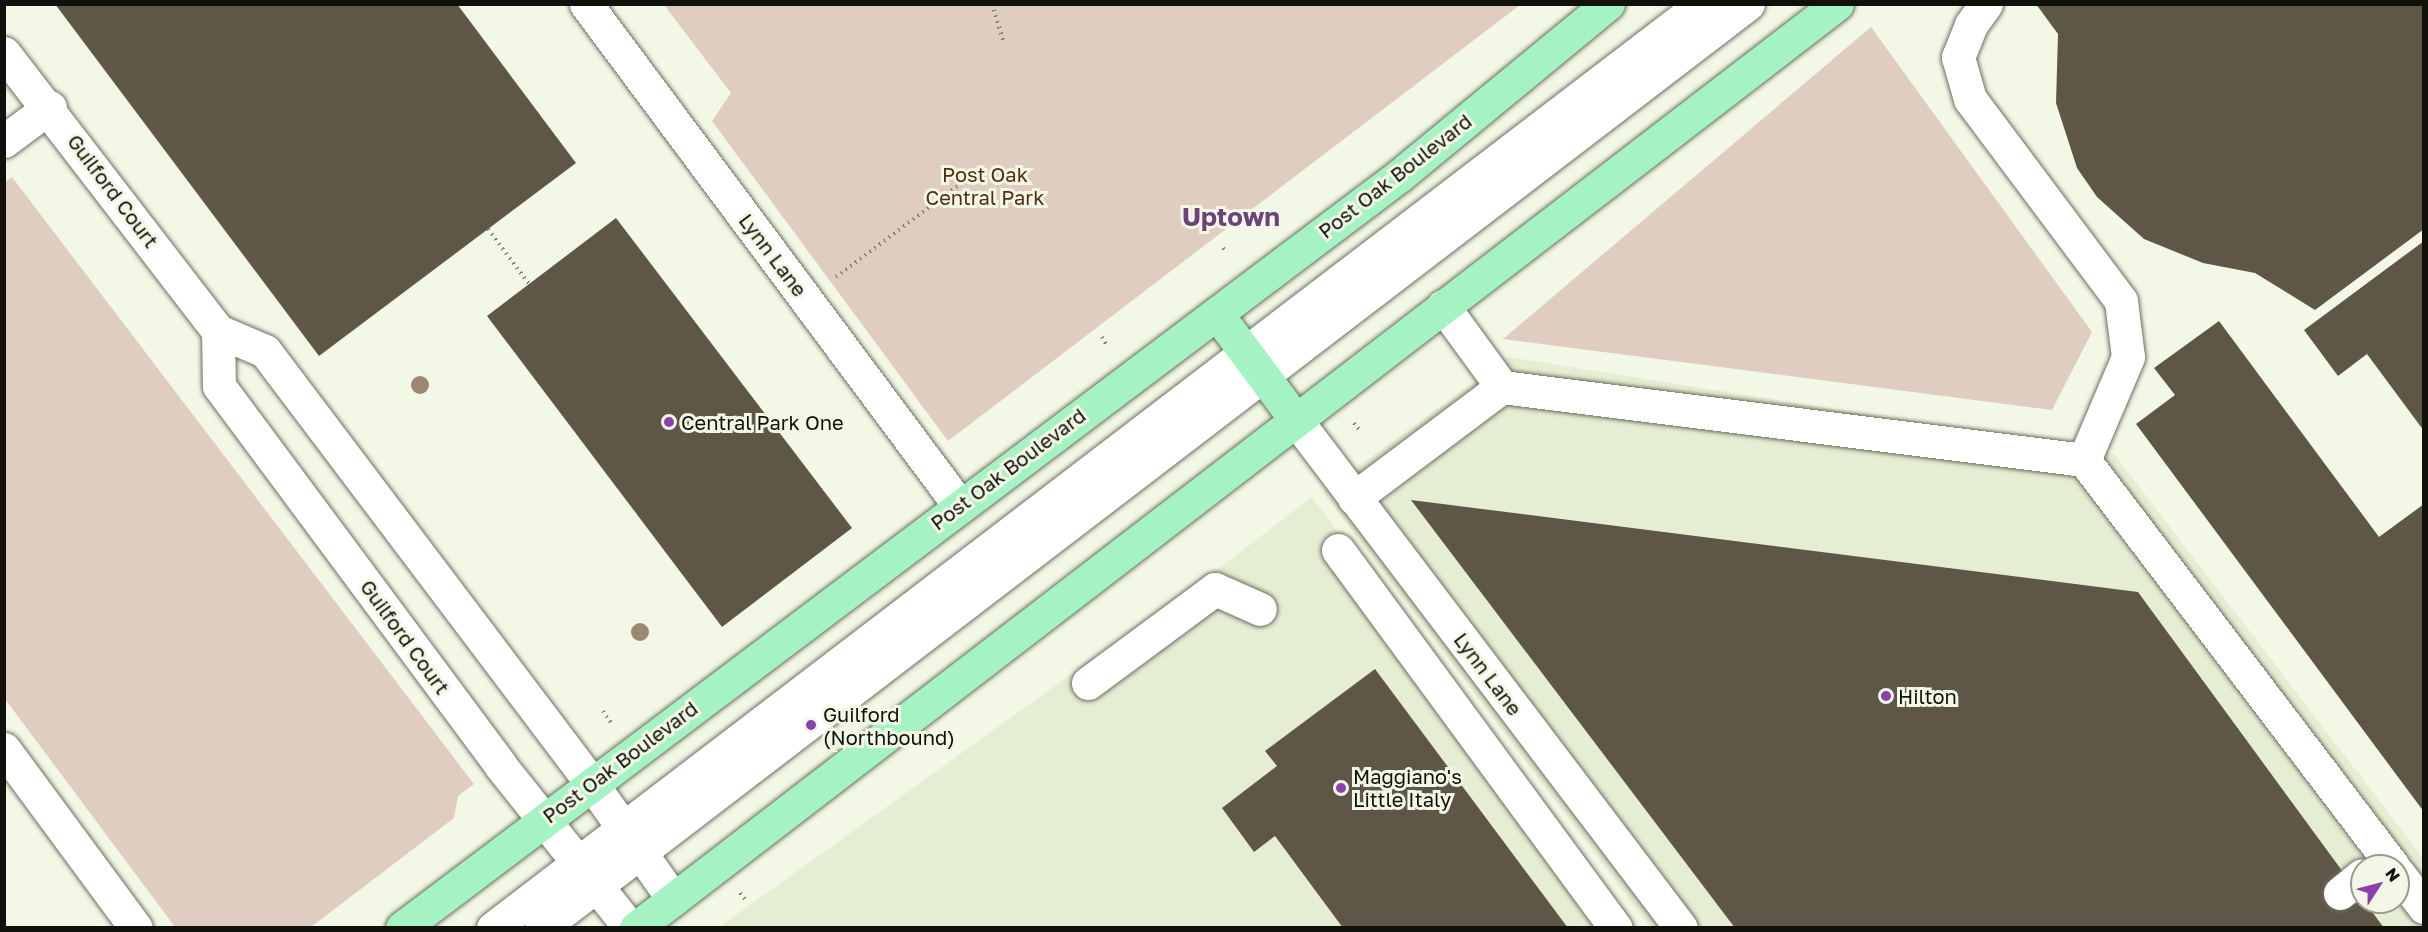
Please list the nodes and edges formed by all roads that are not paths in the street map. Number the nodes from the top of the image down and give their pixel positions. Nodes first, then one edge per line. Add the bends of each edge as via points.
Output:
1 (586, 4) edge
2 (1608, 4) edge
3 (1702, 4) edge
4 (1748, 4) edge
5 (1837, 4) edge
6 (1986, 4) edge
7 (4, 53) edge
8 (50, 107) junction
9 (4, 141) edge
10 (1443, 306) junction
11 (1217, 314) junction
12 (218, 331) junction
13 (1255, 365) junction
14 (1503, 387) junction
15 (1296, 420) junction
16 (2084, 460) junction
17 (1354, 498) junction
18 (959, 505) junction
19 (1338, 549) dead end
20 (1260, 609) dead end
21 (1088, 683) dead end
22 (4, 749) edge
23 (592, 784) junction
24 (543, 820) junction
25 (631, 841) junction
26 (2362, 854) edge
27 (587, 874) junction
28 (2410, 897) edge
29 (673, 899) junction
30 (2424, 907) edge
31 (136, 927) edge
32 (402, 927) edge
33 (493, 927) edge
34 (541, 927) edge
35 (630, 927) edge
36 (636, 927) edge
37 (1616, 927) edge
38 (1681, 927) edge

1 - 18 street, Lynn Lane
2 - 11 main road, Post Oak Boulevard via 1399,176
3 - 13 street
4 - 13 street
5 - 10 main road
6 - 16 street via 1971,25 1958,57 1970,99 2121,301 2128,357
7 - 8 street, Guilford Court
8 - 9 street
8 - 12 street, Guilford Court
10 - 14 street
10 - 15 main road
11 - 13 main road
11 - 18 main road, Post Oak Boulevard
12 - 23 street via 265,351
12 - 24 street, Guilford Court via 219,386
13 - 15 main road
13 - 25 street
14 - 16 street
14 - 17 street
15 - 17 street, Lynn Lane
15 - 29 main road
16 - 26 street
17 - 38 street, Lynn Lane
18 - 23 main road, Post Oak Boulevard
19 - 37 street
20 - 21 street via 1215,589
22 - 31 street
23 - 24 main road, Post Oak Boulevard
23 - 25 street
24 - 27 street, Guilford Court
24 - 32 main road, Post Oak Boulevard
25 - 27 street
25 - 29 street
27 - 33 street
27 - 34 street
27 - 35 street, Guilford Court
28 - 30 street
29 - 36 main road

